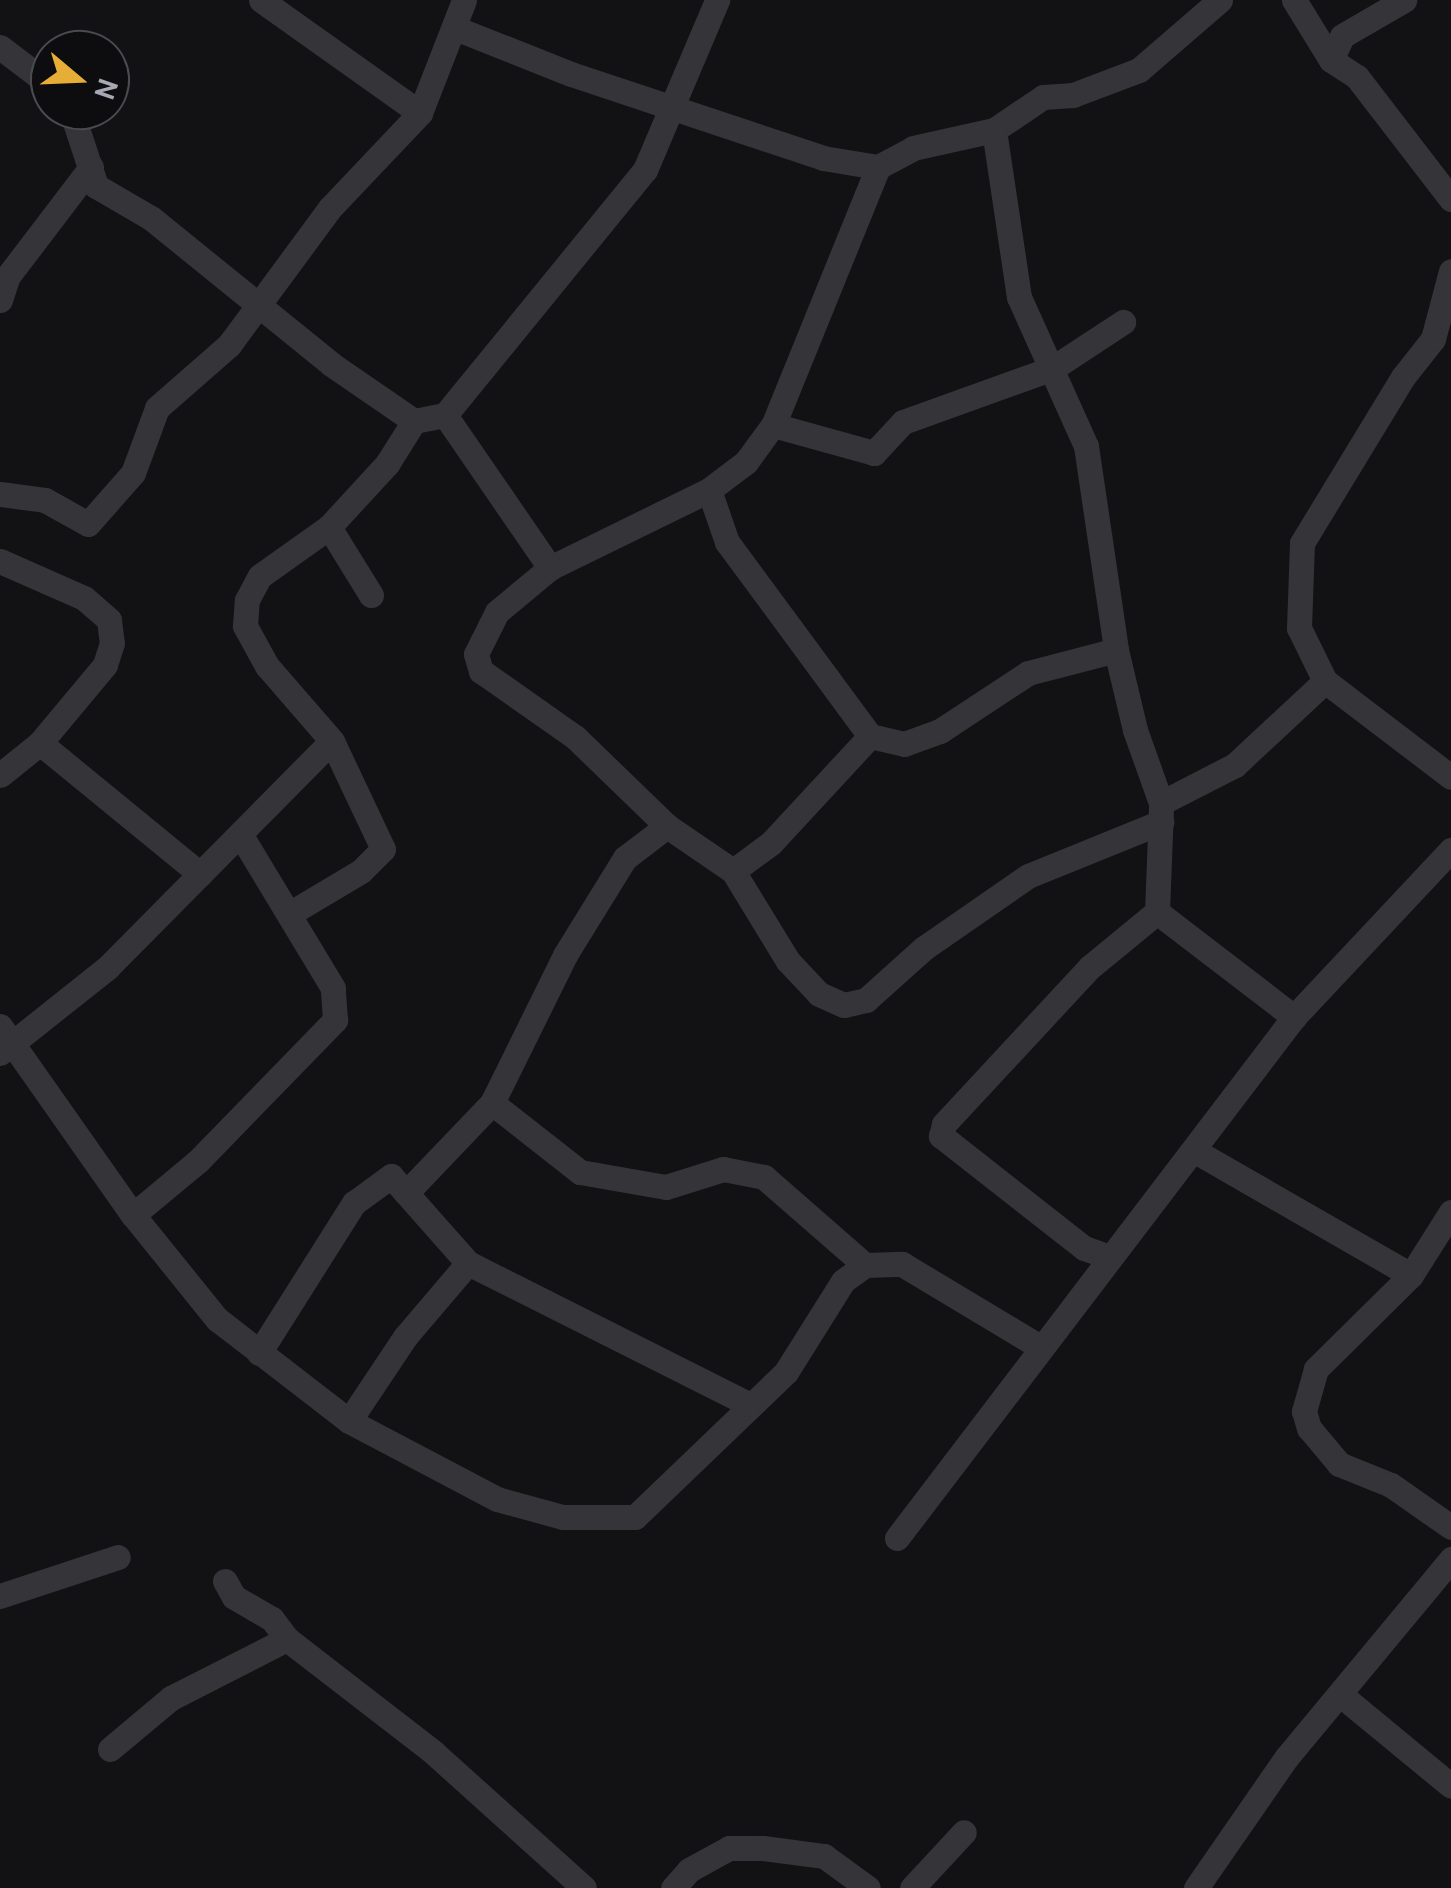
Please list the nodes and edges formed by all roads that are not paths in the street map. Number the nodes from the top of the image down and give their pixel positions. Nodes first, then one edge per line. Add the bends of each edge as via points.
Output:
1 (261, 0) edge
2 (464, 0) edge
3 (717, 0) edge
4 (1220, 0) edge
5 (1294, 0) edge
6 (1404, 0) edge
7 (455, 28) junction
8 (0, 47) edge
9 (1331, 60) junction
10 (30, 70) edge
11 (673, 104) junction
12 (420, 113) junction
13 (78, 130) edge
14 (994, 130) junction
15 (878, 166) junction
16 (91, 167) junction
17 (1451, 198) edge
18 (1451, 271) edge
19 (0, 300) edge
20 (257, 300) junction
21 (1124, 322) dead end
22 (1442, 333) edge
23 (1053, 368) junction
24 (446, 415) junction
25 (414, 421) junction
26 (773, 425) junction
27 (710, 490) junction
28 (0, 494) edge
29 (330, 527) junction
30 (0, 561) edge
31 (550, 568) junction
32 (371, 595) dead end
33 (1116, 650) junction
34 (1325, 681) junction
35 (870, 736) junction
36 (332, 741) junction
37 (40, 743) junction
38 (0, 775) edge
39 (1451, 777) edge
40 (1161, 813) junction
41 (667, 826) junction
42 (242, 837) junction
43 (1451, 850) edge
44 (733, 871) junction
45 (200, 874) junction
46 (1157, 912) junction
47 (289, 914) junction
48 (1294, 1017) junction
49 (5, 1040) edge
50 (492, 1103) junction
51 (1194, 1151) junction
52 (406, 1193) junction
53 (1451, 1212) edge
54 (133, 1215) junction
55 (1107, 1256) junction
56 (468, 1262) junction
57 (865, 1265) junction
58 (1411, 1275) junction
59 (1040, 1347) junction
60 (259, 1353) junction
61 (748, 1404) junction
62 (350, 1421) junction
63 (1451, 1526) edge
64 (897, 1538) dead end
65 (118, 1556) dead end
66 (1451, 1559) edge
67 (225, 1581) dead end
68 (0, 1596) edge
69 (286, 1639) junction
70 (1342, 1696) junction
71 (110, 1749) dead end
72 (1451, 1786) edge
73 (964, 1832) dead end
74 (584, 1888) edge
75 (673, 1888) edge
76 (868, 1888) edge
77 (912, 1888) edge
78 (1196, 1888) edge

1 - 12 street
2 - 7 street
3 - 11 street
4 - 14 street via 1138,70 1073,95 1042,97
5 - 9 street
6 - 9 street via 1342,36
7 - 11 street via 571,74
7 - 12 street
8 - 10 street
9 - 17 street via 1357,76
11 - 15 street via 824,158
11 - 24 street via 645,170
12 - 20 street via 330,208
13 - 16 street
14 - 15 street via 913,148
14 - 23 street via 1019,297
15 - 26 street
16 - 19 street via 8,276
16 - 20 street via 96,186 151,218
18 - 22 street
20 - 25 street via 331,364
20 - 28 street via 229,345 158,408 133,473 88,524 45,500
21 - 23 street
22 - 34 street via 1402,377 1302,543 1299,628
23 - 26 street via 903,422 874,452
23 - 33 street via 1086,446
24 - 25 street
24 - 31 street
25 - 29 street via 387,464
26 - 27 street via 746,462
27 - 31 street
27 - 35 street via 727,542
29 - 32 street
29 - 36 street via 260,576 246,600 245,626 267,666
30 - 37 street via 84,598 109,620 112,644 105,665
31 - 41 street via 497,612 480,641 480,671 575,737
33 - 35 street via 1028,673 940,730 904,744
33 - 40 street
34 - 39 street
34 - 40 street via 1235,766
35 - 44 street via 770,844
36 - 42 street
36 - 47 street via 383,849 361,871
37 - 38 street
37 - 45 street
40 - 44 street via 1028,876 924,948 866,1000 844,1005 818,994 788,961
40 - 46 street
41 - 44 street
41 - 50 street via 625,858 565,955
42 - 45 street
42 - 47 street
43 - 48 street
45 - 49 street via 108,967
46 - 48 street
46 - 55 street via 1090,966 944,1124 941,1136 1084,1248
47 - 54 street via 333,988 335,1020 198,1161
48 - 51 street
49 - 54 street
50 - 52 street
50 - 57 street via 580,1172 666,1187 723,1168 764,1177
51 - 55 street
51 - 58 street
52 - 56 street
52 - 60 street via 391,1176 354,1203
53 - 58 street
54 - 60 street via 182,1280
55 - 59 street
56 - 61 street
56 - 62 street via 405,1338
57 - 59 street via 902,1264
57 - 61 street via 843,1281 786,1372
58 - 63 street via 1316,1369 1304,1411 1309,1428 1340,1464 1391,1485
59 - 64 street
60 - 62 street
61 - 62 street via 660,1498 635,1517 604,1520 563,1518 497,1499
65 - 68 street
66 - 70 street
67 - 69 street via 234,1597 272,1619
69 - 71 street via 171,1698
69 - 74 street via 433,1752
70 - 72 street
70 - 78 street via 1286,1758
73 - 77 street
75 - 76 street via 689,1870 729,1848 762,1848 824,1856

